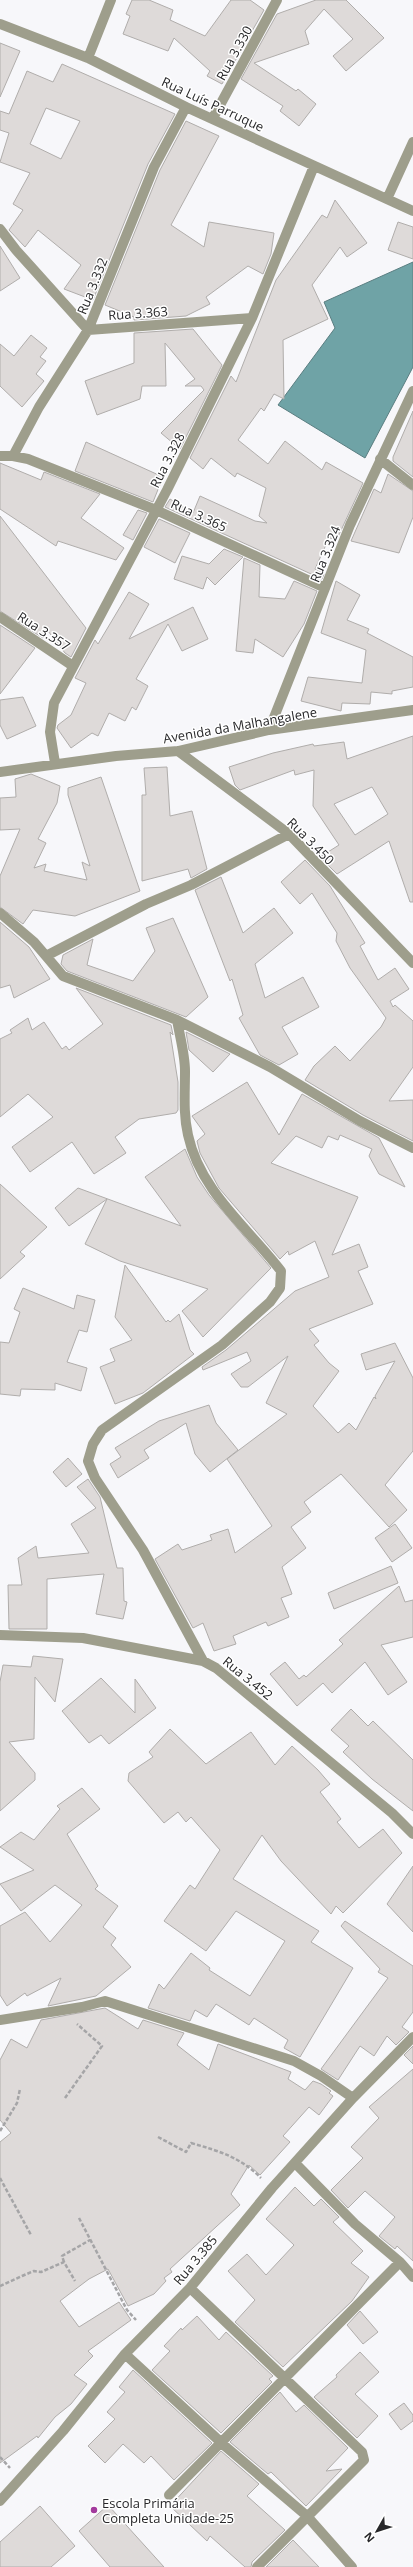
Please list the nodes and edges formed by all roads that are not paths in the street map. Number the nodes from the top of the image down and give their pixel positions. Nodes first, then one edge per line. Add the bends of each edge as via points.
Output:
1 (111, 0) edge
2 (277, 0) edge
3 (0, 24) edge
4 (88, 58) junction
5 (186, 107) junction
6 (213, 118) junction
7 (413, 142) edge
8 (314, 166) junction
9 (387, 199) junction
10 (413, 211) edge
11 (0, 229) edge
12 (252, 318) junction
13 (88, 330) junction
14 (413, 391) edge
15 (0, 456) edge
16 (13, 456) junction
17 (380, 459) junction
18 (413, 484) edge
19 (156, 510) junction
20 (325, 588) junction
21 (0, 617) edge
22 (73, 666) junction
23 (413, 710) edge
24 (269, 730) junction
25 (178, 751) junction
26 (55, 763) junction
27 (0, 772) edge
28 (289, 834) junction
29 (0, 913) edge
30 (46, 956) junction
31 (413, 963) edge
32 (177, 1020) junction
33 (413, 1148) edge
34 (0, 1635) edge
35 (203, 1661) junction
36 (413, 1834) edge
37 (0, 2020) edge
38 (413, 2037) edge
39 (353, 2098) junction
40 (296, 2164) junction
41 (400, 2262) junction
42 (413, 2277) edge
43 (190, 2288) junction
44 (125, 2354) junction
45 (286, 2376) junction
46 (220, 2442) junction
47 (169, 2495) dead end
48 (0, 2501) edge
49 (307, 2516) junction
50 (257, 2567) edge
51 (352, 2567) edge

1 - 4 street
2 - 6 street, Rua 3.330
3 - 4 street, Rua Luís Parruque
4 - 5 street, Rua Luís Parruque
5 - 6 street, Rua Luís Parruque
5 - 13 street, Rua 3.332 via 154,167
6 - 8 street, Rua Luís Parruque
7 - 9 street
8 - 9 street, Rua Luís Parruque
8 - 12 street, Rua 3.328
9 - 10 street, Rua Luís Parruque
11 - 13 street
12 - 13 street, Rua 3.363
12 - 19 street, Rua 3.328
13 - 16 street, Rua 3.332 via 39,407
14 - 17 street, Rua 3.324
15 - 16 street
16 - 19 street, Rua 3.365 via 28,459
17 - 18 street
17 - 20 street, Rua 3.324
19 - 20 street, Rua 3.365
19 - 22 street, Rua 3.328
20 - 24 street, Rua 3.324
21 - 22 street, Rua 3.357
22 - 26 street, Rua 3.328 via 54,703 50,732
23 - 24 street, Avenida da Malhangalene
24 - 25 street, Avenida da Malhangalene
25 - 26 street, Avenida da Malhangalene
25 - 28 street, Rua 3.450
26 - 27 street, Avenida da Malhangalene
28 - 30 street
28 - 31 street, Rua 3.450
29 - 30 street via 34,942
30 - 32 street via 63,976
32 - 33 street via 270,1067 360,1121
32 - 35 street via 185,1070 185,1119 193,1151 204,1178 246,1232 281,1271 280,1288 270,1302 222,1345 102,1430 93,1444 88,1461 96,1478 143,1550
34 - 35 street, Rua 3.452 via 83,1638
35 - 36 street, Rua 3.452 via 216,1668 392,1813
37 - 39 street via 105,2001 294,2061
38 - 39 street, Rua 3.385
39 - 40 street, Rua 3.385
40 - 41 street via 355,2224
40 - 43 street, Rua 3.385 via 272,2188
41 - 42 street
41 - 45 street
43 - 44 street, Rua 3.385
43 - 45 street
44 - 46 street
44 - 48 street, Rua 3.385 via 63,2431
45 - 46 street
45 - 49 street via 362,2452 364,2460
46 - 47 street
46 - 49 street
49 - 50 street
49 - 51 street

